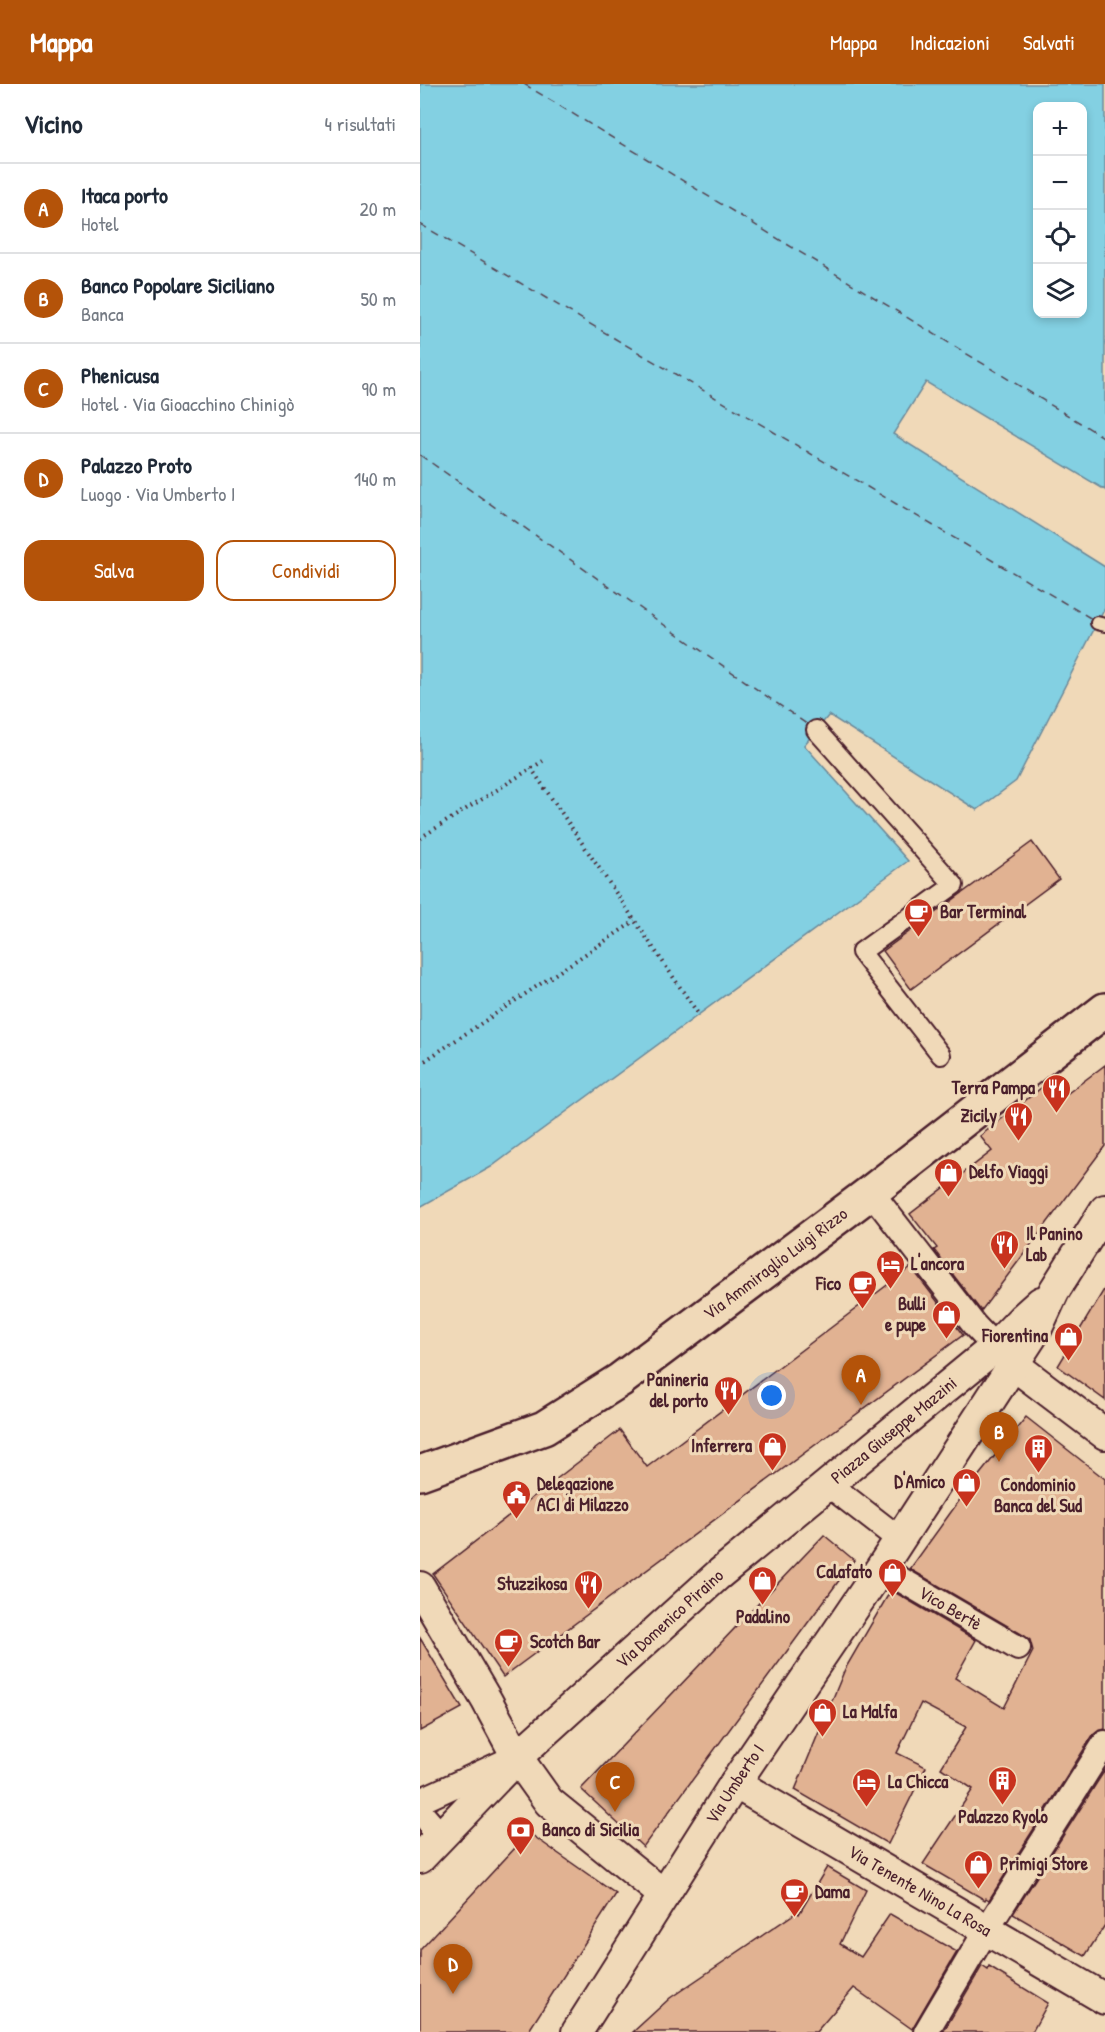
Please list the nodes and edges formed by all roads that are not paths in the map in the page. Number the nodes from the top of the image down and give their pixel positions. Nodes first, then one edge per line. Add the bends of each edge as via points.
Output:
1 (816, 730) dead end
2 (1105, 1011) edge
3 (941, 1055) dead end
4 (871, 1192) junction
5 (1105, 1210) edge
6 (1004, 1356) junction
7 (1105, 1434) edge
8 (420, 1473) edge
9 (828, 1484) junction
10 (899, 1539) junction
11 (881, 1568) junction
12 (420, 1587) edge
13 (1018, 1648) dead end
14 (1105, 1743) edge
15 (517, 1757) junction
16 (735, 1783) junction
17 (420, 1801) edge
18 (420, 1812) edge
19 (423, 1841) edge
20 (663, 1894) junction
21 (987, 1929) junction
22 (1105, 1999) edge
23 (577, 2032) edge
24 (926, 2032) edge

1 - 3 street via 954,885 861,952
2 - 4 main road, Via Ammiraglio Luigi Rizzo
4 - 6 street via 975,1326
4 - 8 main road, Via Ammiraglio Luigi Rizzo via 620,1380 554,1422
5 - 6 street via 1054,1291 1037,1328
6 - 7 street
6 - 9 street, Piazza Giuseppe Mazzini
6 - 10 street
9 - 10 street, Piazza Giuseppe Mazzini
9 - 15 street, Via Domenico Piraino via 718,1575
10 - 11 street, Via Umberto I
11 - 13 street, Vico Bertè
11 - 16 street, Via Umberto I
12 - 15 street
14 - 21 street
15 - 17 street
15 - 19 street, Via Domenico Piraino
15 - 20 street via 549,1802
16 - 20 street, Via Umberto I
16 - 21 street, Via Tenente Nino La Rosa
18 - 19 street via 433,1827
20 - 23 street, Via Umberto I
21 - 22 street, Via Tenente Nino La Rosa
21 - 24 street

